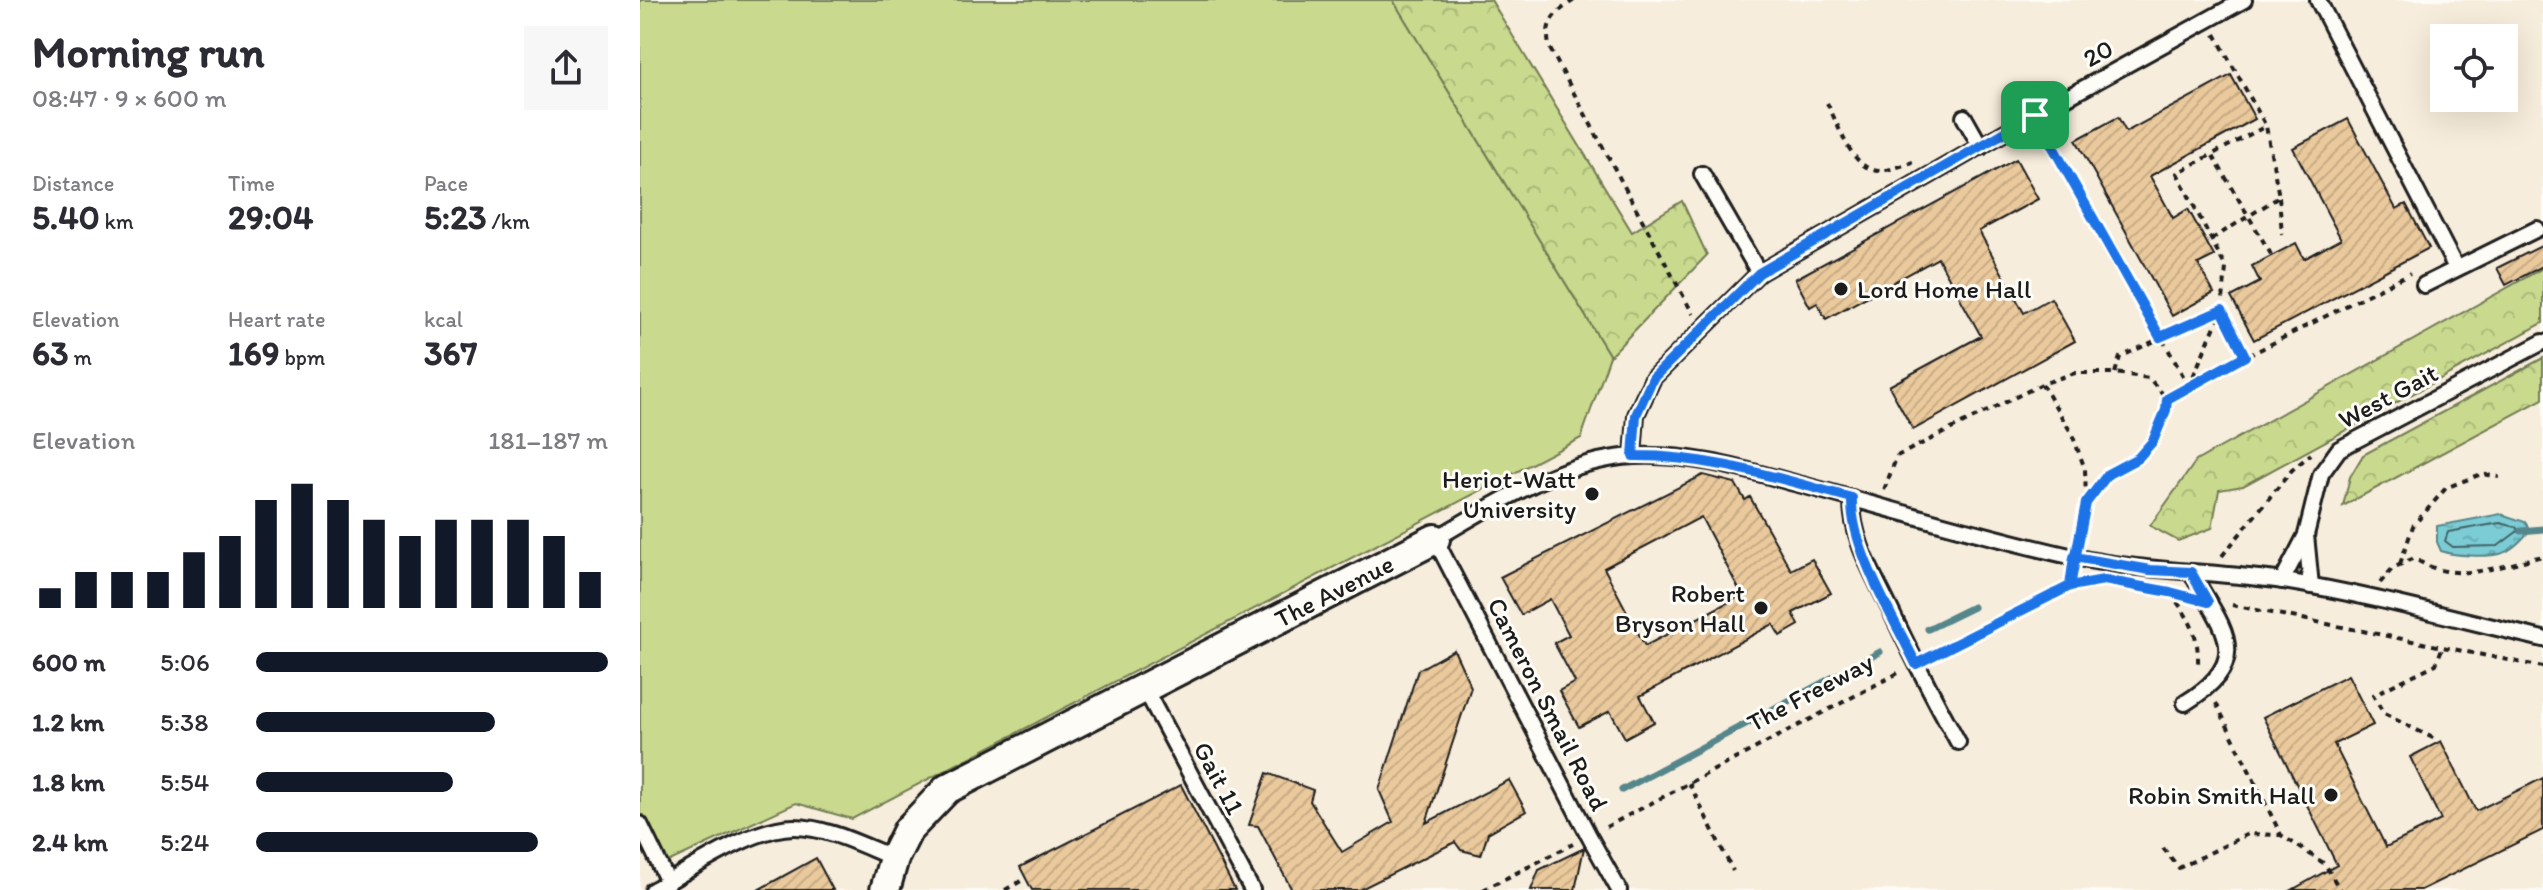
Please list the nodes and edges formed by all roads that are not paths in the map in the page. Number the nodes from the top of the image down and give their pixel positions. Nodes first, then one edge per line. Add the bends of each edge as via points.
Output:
1 (2244, 0) edge
2 (2318, 0) edge
3 (1964, 117) dead end
4 (1981, 147) junction
5 (1702, 174) dead end
6 (2537, 229) dead end
7 (2456, 268) junction
8 (1759, 273) junction
9 (2424, 285) dead end
10 (2543, 342) edge
11 (1633, 456) junction
12 (1852, 498) junction
13 (2306, 535) junction
14 (1435, 539) junction
15 (2191, 572) junction
16 (2282, 581) junction
17 (2311, 586) junction
18 (2543, 639) edge
19 (1145, 689) junction
20 (2185, 703) dead end
21 (1958, 742) dead end
22 (640, 824) edge
23 (894, 858) junction
24 (668, 882) junction
25 (653, 890) edge
26 (885, 890) edge
27 (1252, 890) edge
28 (1619, 890) edge

1 - 4 lane, 20
2 - 7 lane
3 - 4 lane
4 - 8 lane, 20
5 - 8 lane
6 - 7 lane
7 - 9 lane
8 - 11 lane, 20 via 1653,378 1636,415
10 - 13 lane, West Gait via 2339,449 2321,474
11 - 12 lane, The Avenue via 1724,464
11 - 14 lane, The Avenue via 1579,465
12 - 15 lane via 2074,557
12 - 21 lane via 1858,542
13 - 16 lane, West Gait
13 - 17 lane, West Gait
14 - 19 street, The Avenue
14 - 28 lane, Cameron Smail Road
15 - 16 lane
15 - 20 lane via 2228,642 2228,658 2209,688
16 - 17 lane
17 - 18 lane
19 - 23 street, The Avenue via 947,789 908,830
19 - 27 lane, Gait 11
22 - 24 lane
23 - 24 lane via 829,833 776,829 752,836
23 - 26 street, The Avenue
24 - 25 lane

